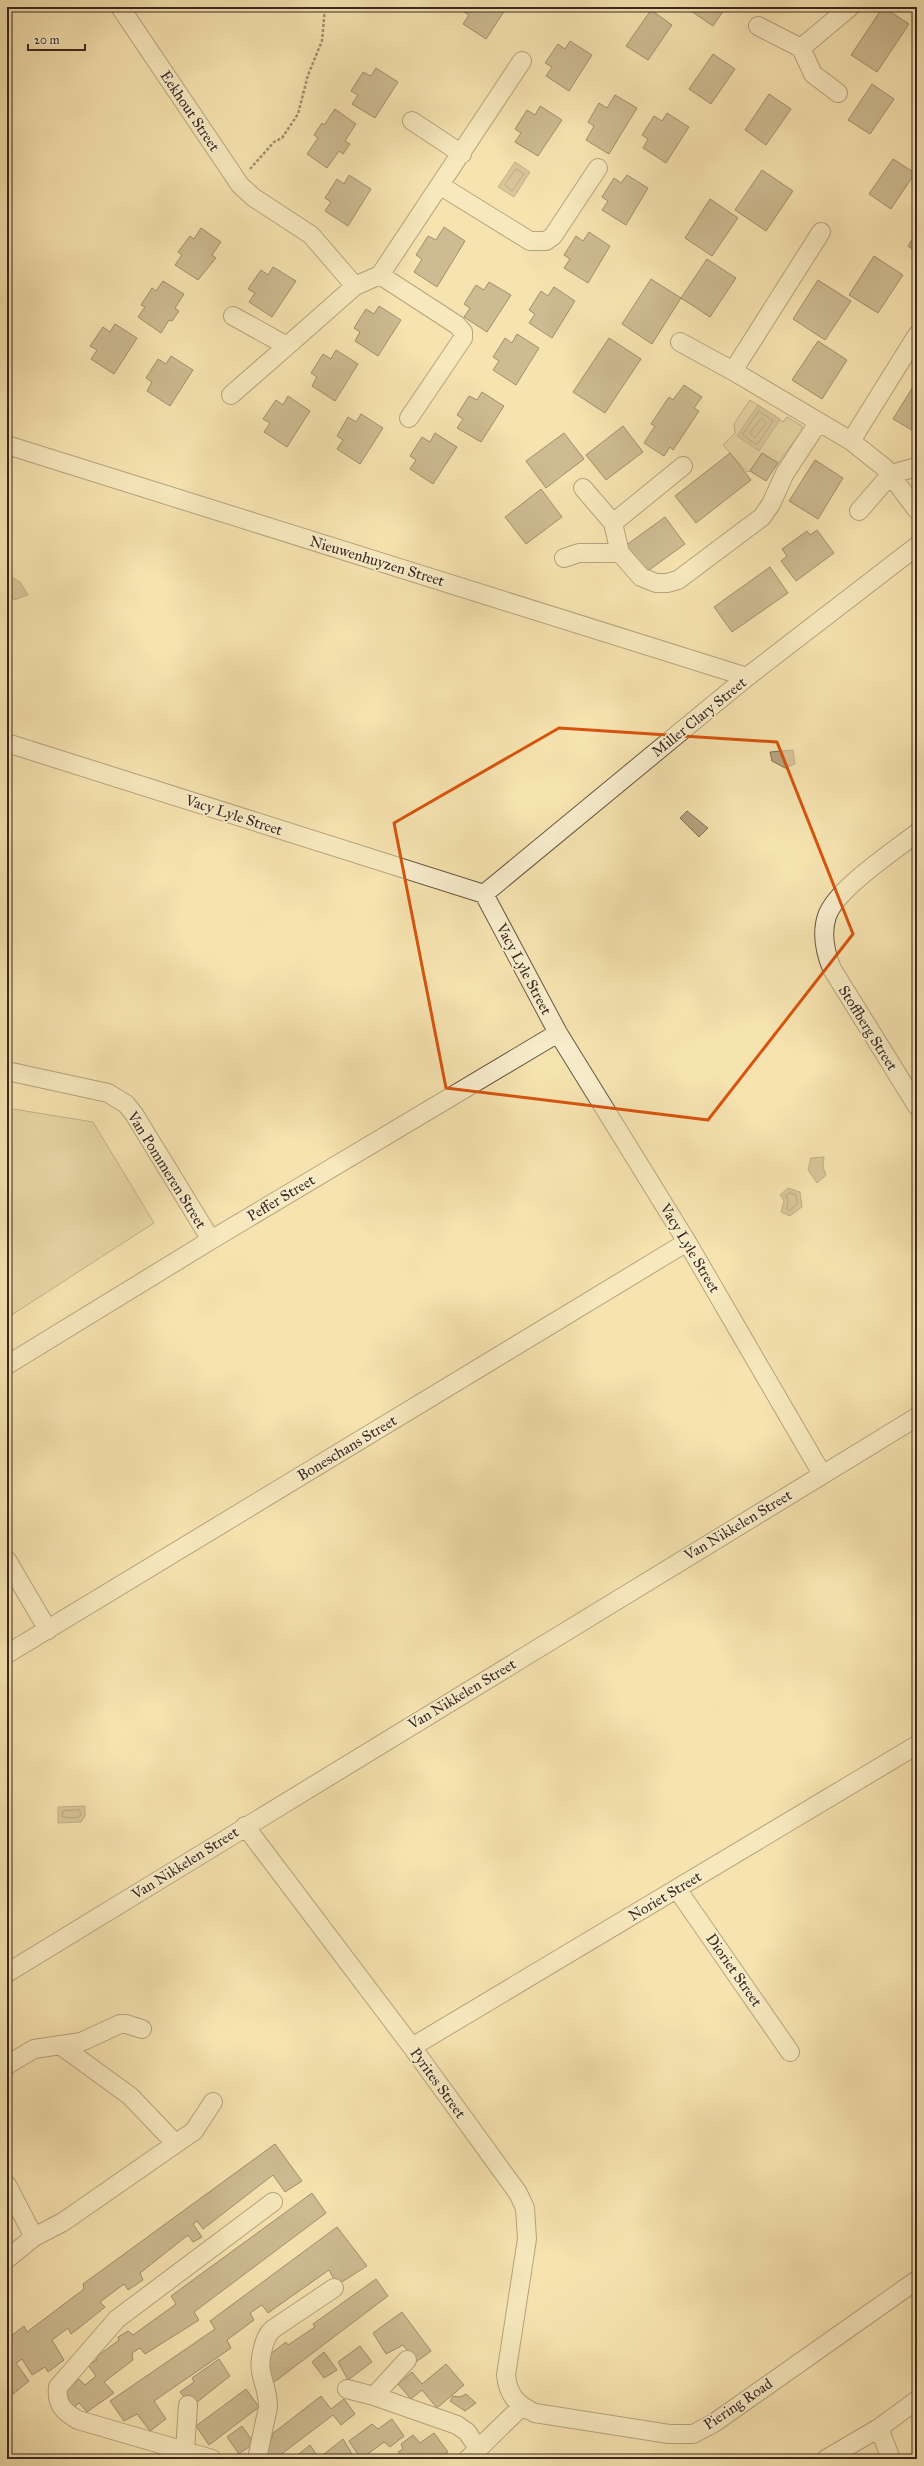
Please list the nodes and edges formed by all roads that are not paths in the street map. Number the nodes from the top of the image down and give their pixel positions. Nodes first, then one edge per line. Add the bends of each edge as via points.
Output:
1 (120, 7) edge
2 (850, 7) edge
3 (758, 26) dead end
4 (801, 48) junction
5 (522, 61) dead end
6 (838, 93) dead end
7 (412, 121) dead end
8 (462, 154) junction
9 (598, 168) dead end
10 (441, 186) junction
11 (821, 232) dead end
12 (380, 275) junction
13 (355, 286) junction
14 (234, 316) dead end
15 (917, 335) edge
16 (680, 342) dead end
17 (287, 346) junction
18 (733, 371) junction
19 (231, 395) dead end
20 (410, 418) dead end
21 (818, 422) junction
22 (850, 441) junction
23 (7, 445) edge
24 (683, 466) dead end
25 (917, 467) edge
26 (891, 474) junction
27 (583, 488) dead end
28 (917, 510) edge
29 (859, 511) dead end
30 (613, 523) junction
31 (917, 546) edge
32 (620, 553) junction
33 (564, 558) dead end
34 (747, 677) junction
35 (7, 743) edge
36 (917, 833) edge
37 (484, 894) junction
38 (558, 1033) junction
39 (7, 1072) edge
40 (917, 1106) edge
41 (210, 1240) junction
42 (687, 1242) junction
43 (7, 1365) edge
44 (917, 1417) edge
45 (822, 1474) junction
46 (7, 1560) edge
47 (48, 1630) junction
48 (7, 1654) edge
49 (917, 1745) edge
50 (246, 1826) junction
51 (677, 1889) junction
52 (7, 1973) edge
53 (142, 2029) dead end
54 (60, 2045) junction
55 (412, 2047) junction
56 (790, 2052) dead end
57 (7, 2065) edge
58 (213, 2102) dead end
59 (175, 2143) junction
60 (7, 2185) edge
61 (273, 2202) dead end
62 (34, 2237) junction
63 (7, 2259) edge
64 (917, 2280) edge
65 (334, 2288) dead end
66 (407, 2360) dead end
67 (347, 2390) dead end
68 (374, 2396) junction
69 (917, 2400) edge
70 (188, 2405) dead end
71 (521, 2406) junction
72 (878, 2428) junction
73 (185, 2451) junction
74 (473, 2454) edge
75 (212, 2459) edge
76 (257, 2459) edge
77 (826, 2459) edge
78 (890, 2459) edge

1 - 13 street, Eekhout Street via 240,185 253,197 311,235
2 - 4 street
3 - 4 street
4 - 6 street via 813,74
5 - 8 street
7 - 8 street
8 - 10 street
9 - 10 street via 553,236 538,242 530,241
10 - 12 street
11 - 18 street
12 - 13 street
12 - 20 street via 463,332 463,338
13 - 17 street
14 - 17 street
15 - 22 street
16 - 18 street
17 - 19 street
18 - 21 street
21 - 22 street
21 - 32 street via 785,473 762,517 678,580 656,583 641,577
22 - 26 street
23 - 34 street, Nieuwenhuyzen Street
24 - 30 street
25 - 26 street
26 - 28 street
26 - 29 street
27 - 30 street
30 - 32 street
31 - 34 street, Miller Clary Street
32 - 33 street via 579,553
34 - 37 street, Miller Clary Street
35 - 37 street, Vacy Lyle Street
36 - 40 street, Stoffberg Street via 849,887 835,902 828,915 824,932 825,950 832,970
37 - 38 street, Vacy Lyle Street
38 - 41 street, Peffer Street
38 - 42 street, Vacy Lyle Street
39 - 41 street, Van Pommeren Street via 108,1093 126,1104
41 - 43 street, Peffer Street
42 - 45 street, Vacy Lyle Street
42 - 47 street, Boneschans Street
44 - 45 street, Van Nikkelen Street
45 - 50 street, Van Nikkelen Street
46 - 47 street
47 - 48 street, Boneschans Street
49 - 51 street, Noriet Street
50 - 52 street, Van Nikkelen Street
50 - 55 street, Pyrites Street
51 - 55 street, Noriet Street
51 - 56 street, Dioriet Street
53 - 54 street via 120,2024 81,2042
54 - 57 street via 34,2049
54 - 59 street via 130,2096
55 - 71 street, Pyrites Street via 518,2193 525,2208 527,2239 506,2375 511,2394
58 - 59 street via 194,2131
59 - 62 street via 63,2222
60 - 62 street
61 - 73 street via 117,2319 58,2388 59,2405 66,2414 78,2420
62 - 63 street
64 - 71 street, Piering Road via 714,2423 693,2434 668,2434 543,2414
65 - 76 street via 273,2329 266,2338 259,2371 268,2407
66 - 68 street
67 - 68 street
68 - 74 street via 457,2425 467,2432
69 - 72 street
70 - 73 street
71 - 74 street via 494,2436
72 - 77 street
72 - 78 street
73 - 75 street

